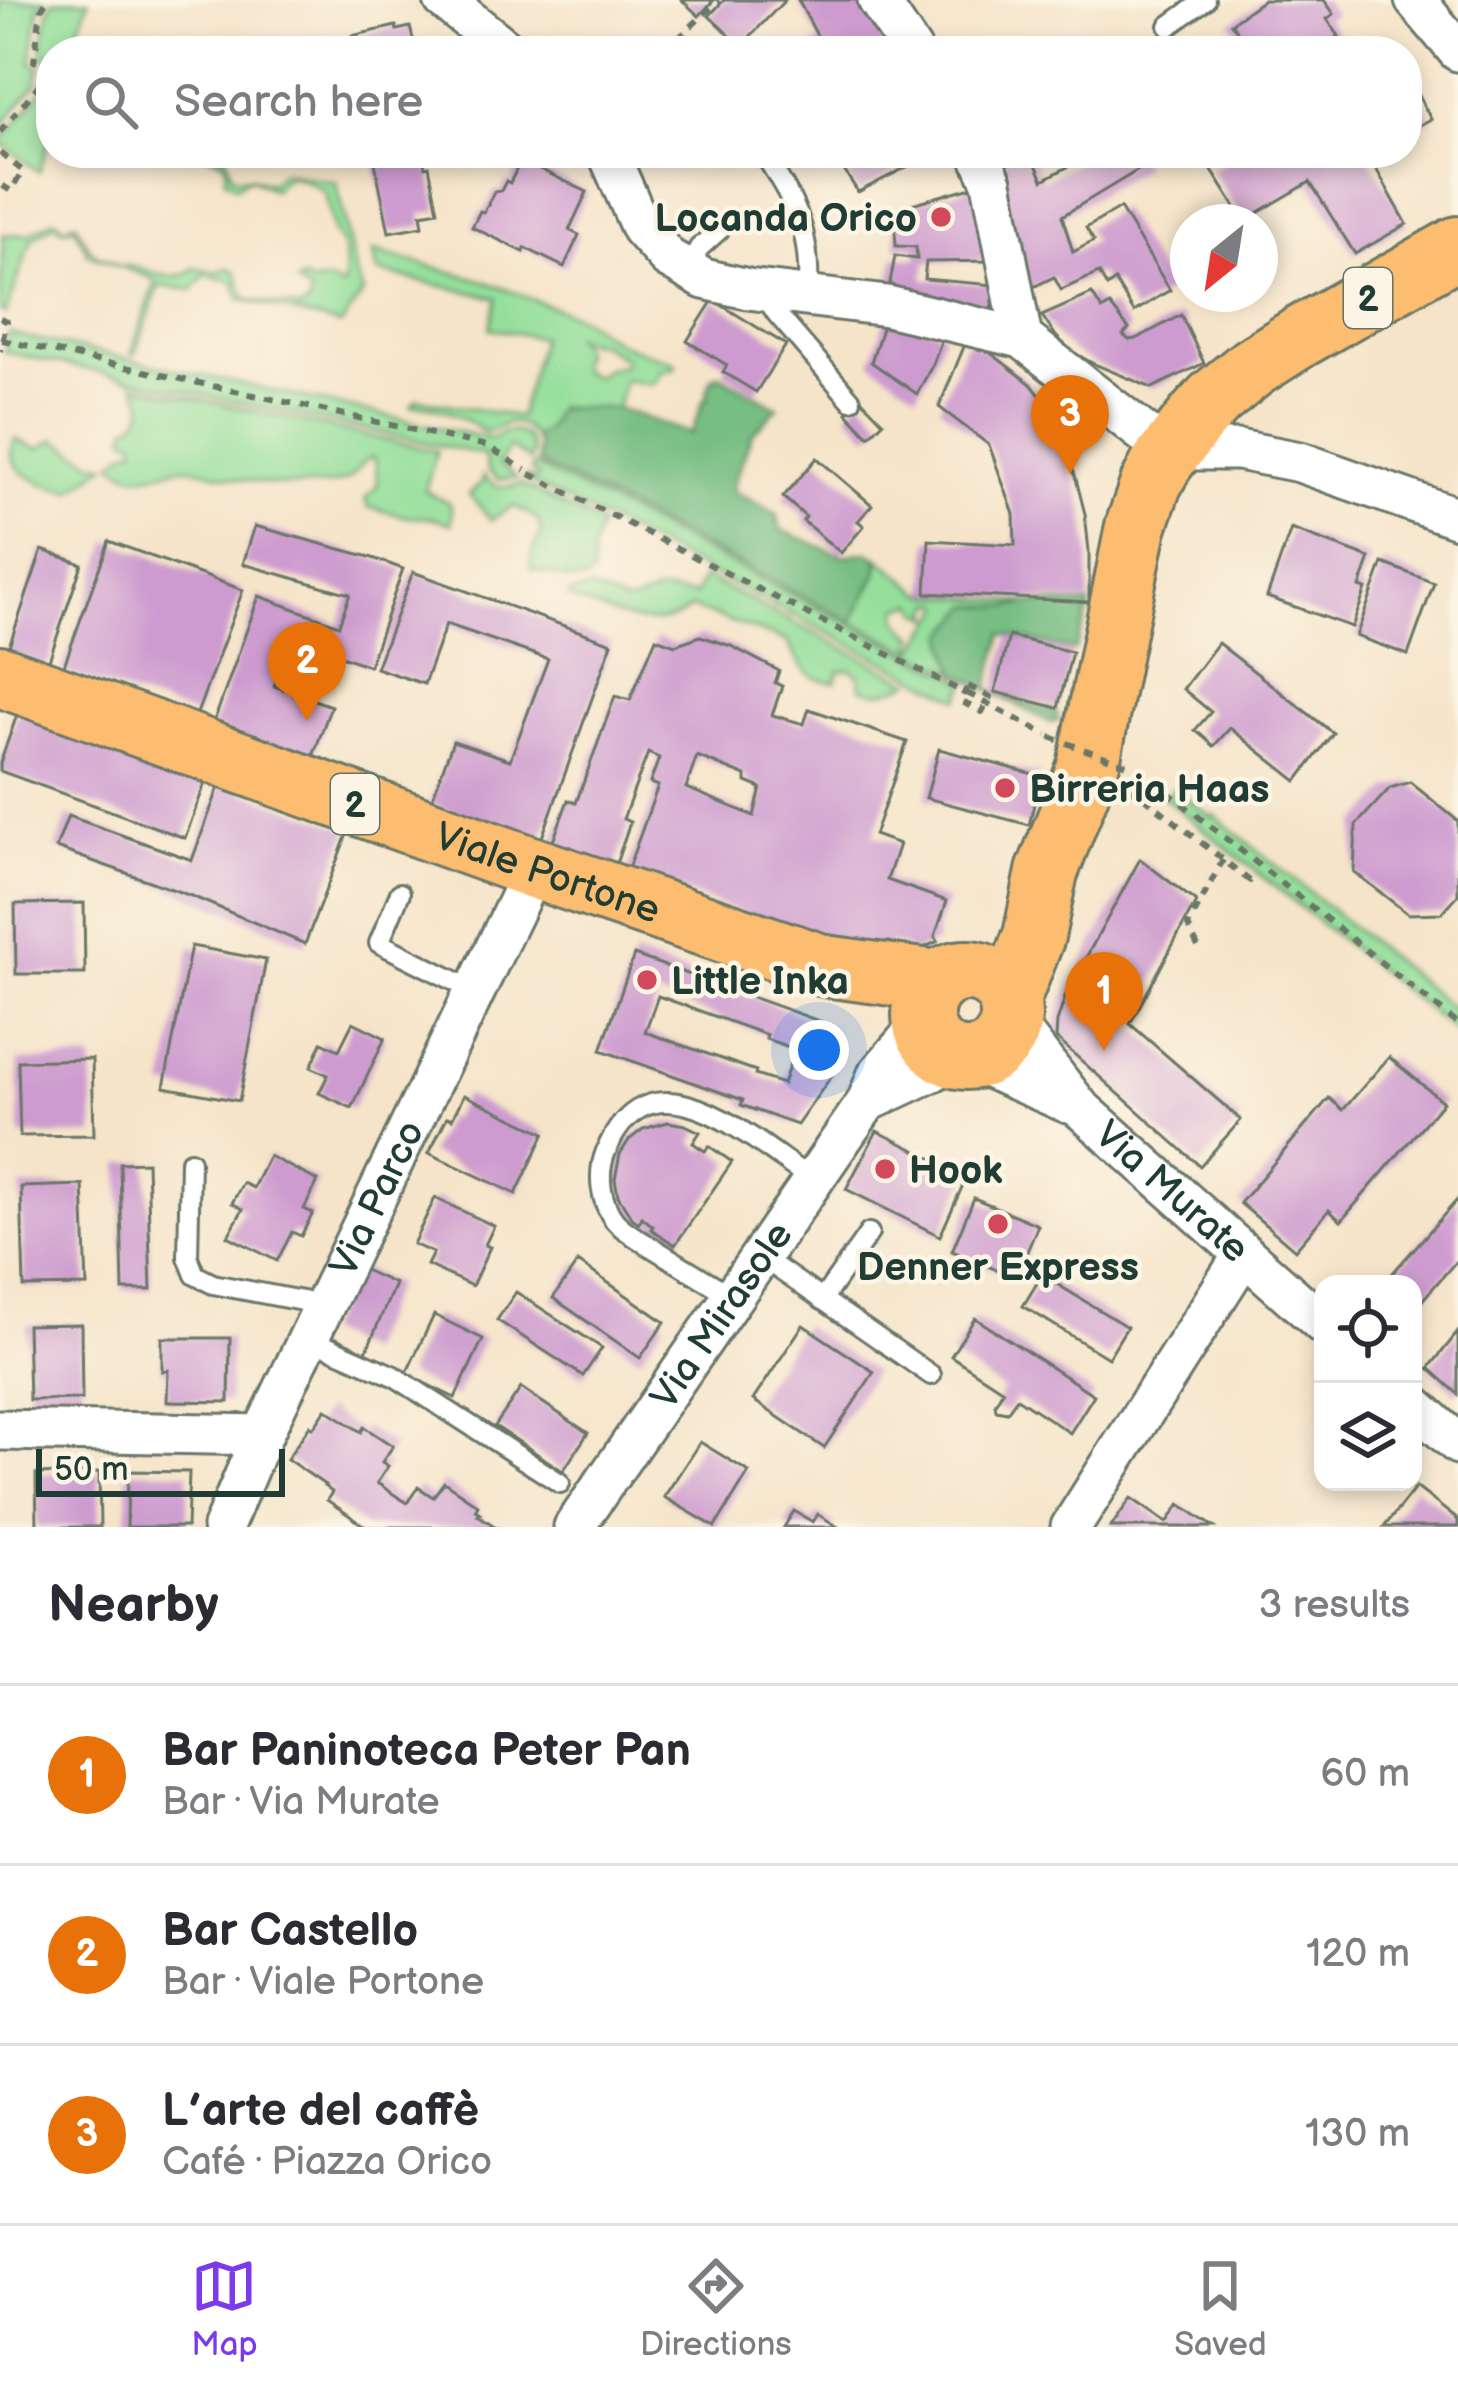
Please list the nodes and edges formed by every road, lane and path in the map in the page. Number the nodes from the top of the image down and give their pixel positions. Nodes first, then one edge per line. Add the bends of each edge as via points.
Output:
1 (47, 0) edge
2 (444, 0) edge
3 (719, 0) edge
4 (878, 0) edge
5 (1205, 0) edge
6 (1415, 0) edge
7 (1169, 26) dead end
8 (37, 36) edge
9 (489, 36) edge
10 (681, 36) edge
11 (902, 36) edge
12 (1458, 51) edge
13 (36, 88) edge
14 (0, 132) edge
15 (0, 153) edge
16 (615, 168) edge
17 (773, 168) edge
18 (986, 168) edge
19 (0, 184) edge
20 (719, 230) dead end
21 (1458, 248) edge
22 (687, 271) junction
23 (789, 294) junction
24 (0, 318) edge
25 (1022, 338) junction
26 (2, 340) edge
27 (0, 351) edge
28 (851, 400) dead end
29 (1171, 450) junction
30 (1458, 518) edge
31 (0, 676) edge
32 (1090, 756) junction
33 (1154, 781) dead end
34 (1167, 792) junction
35 (1223, 860) junction
36 (534, 868) junction
37 (1253, 877) dead end
38 (400, 893) dead end
39 (1198, 947) dead end
40 (475, 991) junction
41 (967, 1016) junction
42 (1458, 1024) edge
43 (1078, 1107) junction
44 (190, 1161) dead end
45 (811, 1179) junction
46 (869, 1233) dead end
47 (1244, 1254) junction
48 (760, 1256) junction
49 (732, 1296) junction
50 (822, 1300) junction
51 (1314, 1316) edge
52 (315, 1321) junction
53 (931, 1375) dead end
54 (1422, 1412) edge
55 (0, 1430) edge
56 (262, 1435) junction
57 (1458, 1444) edge
58 (560, 1483) dead end
59 (224, 1527) edge
60 (574, 1527) edge
61 (1071, 1527) edge

1 - 8 path
2 - 9 street
3 - 10 path
4 - 11 street
5 - 7 lane
6 - 12 street
13 - 14 path
15 - 19 path via 23,171 11,191
16 - 22 street via 641,228
17 - 23 lane via 808,245
18 - 25 street
20 - 22 lane
21 - 29 main road, 2 via 1253,367
22 - 23 street
23 - 25 street via 887,306
23 - 28 lane via 772,305 777,314
24 - 26 path via 7,320
25 - 29 street
26 - 27 path
26 - 32 path via 487,446 966,693 960,701 982,712 987,703
29 - 30 street via 1283,458
29 - 32 main road, 2 via 1136,527
31 - 36 main road, Viale Portone / 2
32 - 32 path, bridge
32 - 34 path
32 - 35 path
32 - 41 main road, 2 via 1047,872 1034,936
33 - 34 path
34 - 42 path
35 - 37 path
35 - 39 path via 1188,926
36 - 40 street, Via Parco
36 - 41 main road, Viale Portone / 2
38 - 40 lane via 379,943
40 - 52 street, Via Parco
41 - 43 street, Via Murate
41 - 43 street, Via Murate
41 - 45 street, Via Mirasole via 933,1071 866,1102
43 - 47 street, Via Murate
44 - 52 lane via 188,1257 195,1275
45 - 48 street, Via Mirasole
45 - 49 lane via 690,1104 642,1106 617,1132 600,1178 616,1223
46 - 50 lane
47 - 51 street, Via Murate
47 - 61 street
48 - 49 street, Via Mirasole
48 - 50 lane
49 - 60 street, Via Mirasole
50 - 53 lane
52 - 56 street, Via Parco
52 - 58 lane
54 - 57 street
55 - 56 street
56 - 59 street, Via Parco

